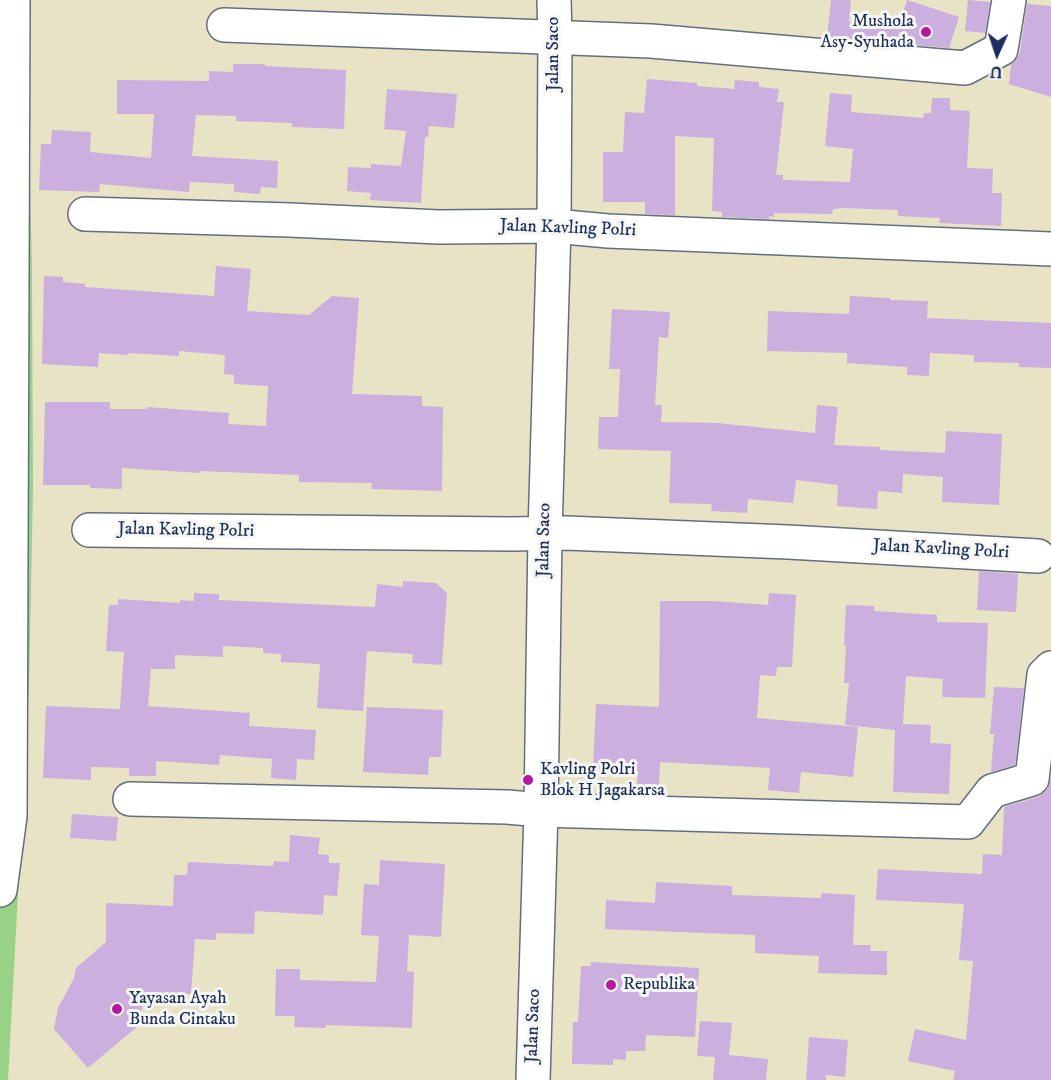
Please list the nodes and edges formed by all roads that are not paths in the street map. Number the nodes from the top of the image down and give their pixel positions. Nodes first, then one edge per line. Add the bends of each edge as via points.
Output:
1 (13, 0) edge
2 (554, 0) edge
3 (1009, 0) edge
4 (224, 25) dead end
5 (555, 37) junction
6 (85, 214) dead end
7 (554, 226) junction
8 (1051, 249) edge
9 (89, 530) dead end
10 (545, 533) junction
11 (1038, 556) dead end
12 (1051, 669) edge
13 (130, 799) dead end
14 (541, 810) junction
15 (0, 890) edge
16 (533, 1080) edge

1 - 15 street via 10,816
2 - 5 street, Jalan Saco
3 - 5 street via 1001,49 965,68 651,41
4 - 5 street
5 - 7 street, Jalan Saco
6 - 7 street, Jalan Kavling Polri via 439,227
7 - 8 street, Jalan Kavling Polri
7 - 10 street, Jalan Saco
9 - 10 street, Jalan Kavling Polri
10 - 11 street, Jalan Kavling Polri
10 - 14 street, Jalan Saco
12 - 14 street via 1044,675 1032,779 992,791 968,822
13 - 14 street
14 - 16 street, Jalan Saco

